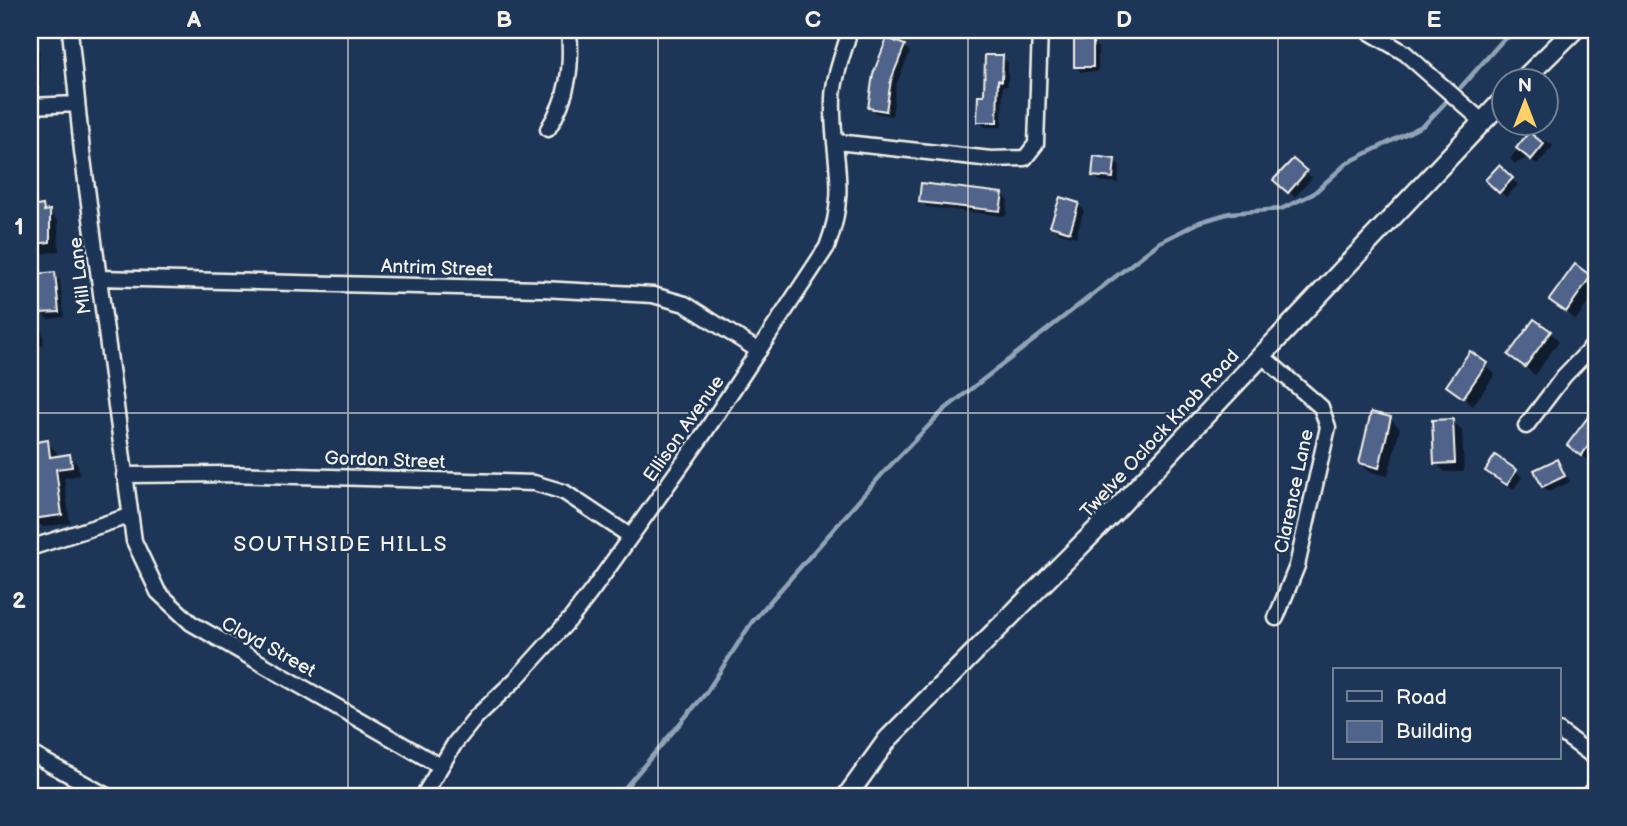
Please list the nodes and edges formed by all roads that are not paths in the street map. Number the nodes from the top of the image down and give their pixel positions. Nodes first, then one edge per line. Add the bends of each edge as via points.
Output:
1 (70, 30) edge
2 (569, 30) edge
3 (850, 30) edge
4 (1040, 30) edge
5 (1366, 30) edge
6 (1574, 30) edge
7 (1537, 66) edge
8 (77, 104) junction
9 (30, 106) edge
10 (1490, 113) edge
11 (1482, 121) junction
12 (548, 129) dead end
13 (837, 142) junction
14 (99, 278) junction
15 (1597, 342) edge
16 (759, 351) junction
17 (1261, 355) junction
18 (1526, 426) dead end
19 (124, 475) junction
20 (130, 516) junction
21 (630, 536) junction
22 (30, 548) edge
23 (1276, 618) dead end
24 (1560, 732) edge
25 (30, 753) edge
26 (1597, 759) edge
27 (440, 766) junction
28 (1597, 785) edge
29 (107, 796) edge
30 (423, 796) edge
31 (846, 796) edge
32 (1589, 796) edge

1 - 8 street, Mill Lane
2 - 12 street via 570,79
3 - 13 street, Ellison Avenue via 834,83
4 - 13 street via 1032,153 1017,160
5 - 11 street via 1405,52
6 - 7 street
8 - 9 street
8 - 14 street, Mill Lane
10 - 11 street, Twelve Oclock Knob Road
11 - 17 street, Twelve Oclock Knob Road
13 - 16 street, Ellison Avenue via 841,183 835,227 812,273
14 - 16 street, Antrim Street via 653,295 685,304
14 - 19 street, Mill Lane
15 - 18 street via 1563,376
16 - 21 street, Ellison Avenue
17 - 23 street, Clarence Lane via 1321,407 1328,427 1297,566
17 - 31 street, Twelve Oclock Knob Road via 888,739
19 - 20 street, Mill Lane
19 - 21 street, Gordon Street via 534,483 564,492
20 - 22 street
20 - 27 street, Cloyd Street via 148,577 191,624
21 - 27 street, Ellison Avenue via 572,617 476,717
24 - 26 street
25 - 29 street
27 - 30 street, Ellison Avenue
28 - 32 street

